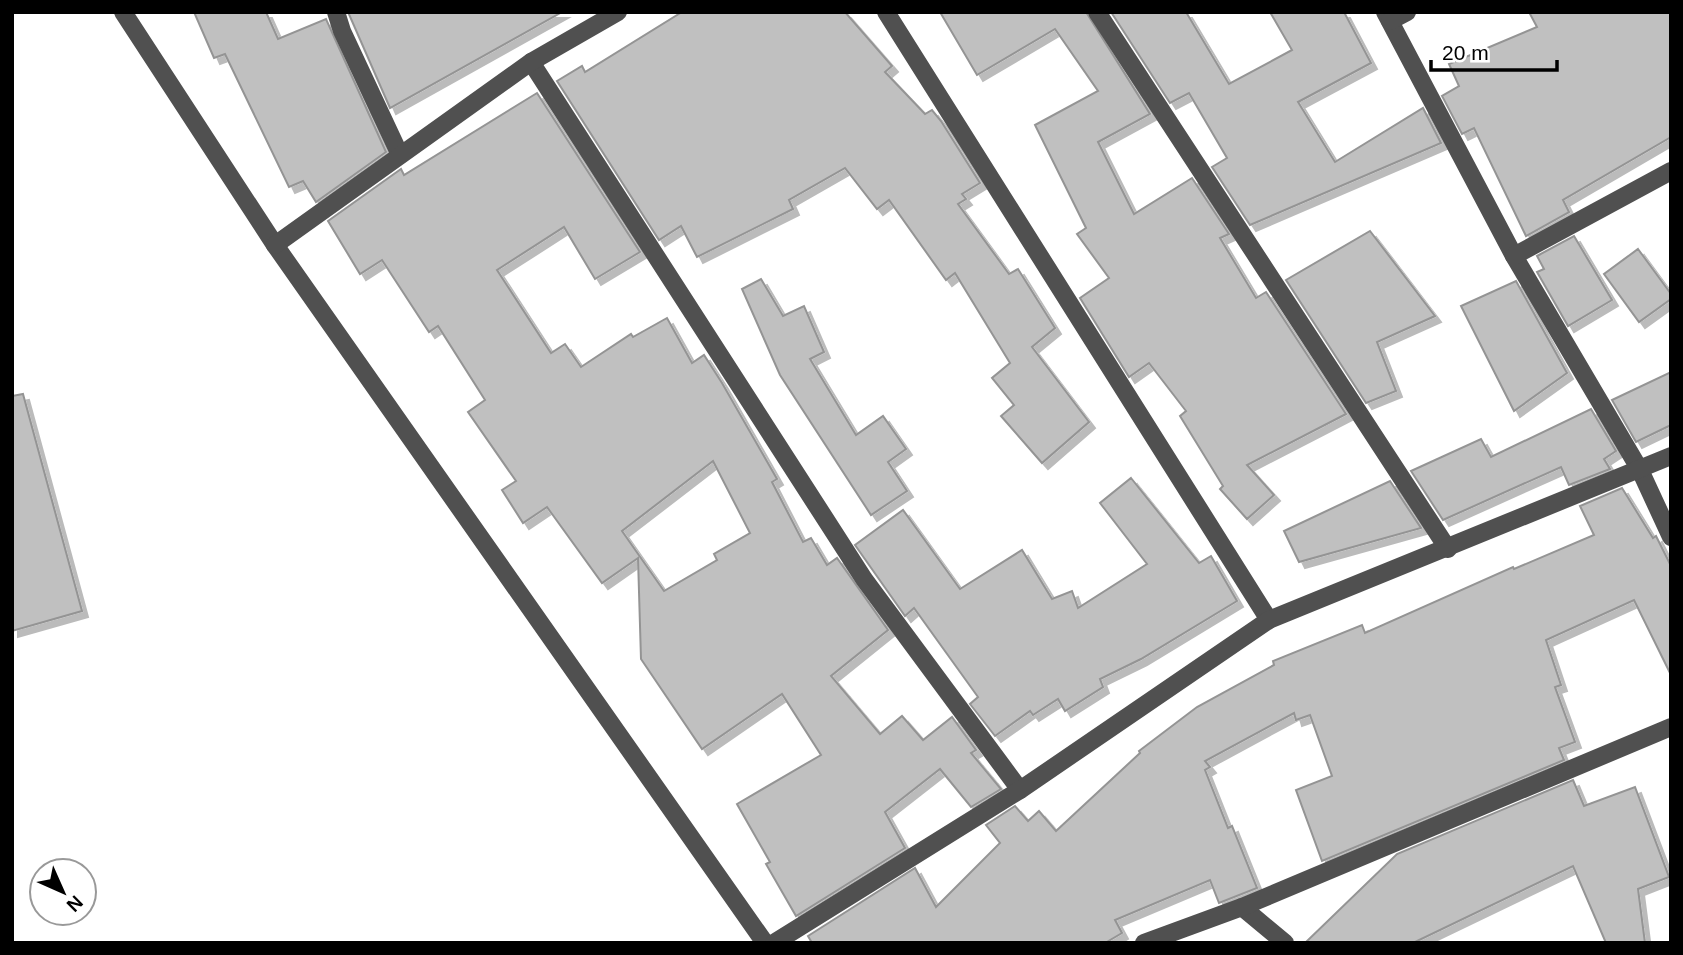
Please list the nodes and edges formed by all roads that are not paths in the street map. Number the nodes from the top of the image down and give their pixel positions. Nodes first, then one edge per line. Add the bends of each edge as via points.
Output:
1 (123, 12) edge
2 (336, 12) edge
3 (618, 12) edge
4 (886, 12) edge
5 (1097, 12) edge
6 (1407, 12) edge
7 (1387, 17) edge
8 (531, 62) junction
9 (400, 155) junction
10 (1671, 170) edge
11 (275, 245) junction
12 (1514, 256) junction
13 (1671, 456) edge
14 (1640, 470) junction
15 (1671, 537) edge
16 (1448, 550) junction
17 (1269, 620) junction
18 (1671, 727) edge
19 (1020, 790) junction
20 (1242, 907) junction
21 (765, 943) edge
22 (774, 943) edge
23 (1144, 943) edge
24 (1285, 943) edge

1 - 11 street
2 - 9 street
3 - 8 street
4 - 17 street
5 - 16 street
6 - 7 street
7 - 12 street
8 - 9 street
8 - 19 street via 864,579
9 - 11 street
10 - 12 street
11 - 21 street
12 - 14 street
13 - 14 street
14 - 15 street
14 - 16 street
16 - 17 street
17 - 19 street
18 - 20 street
19 - 22 street
20 - 23 street
20 - 24 street

